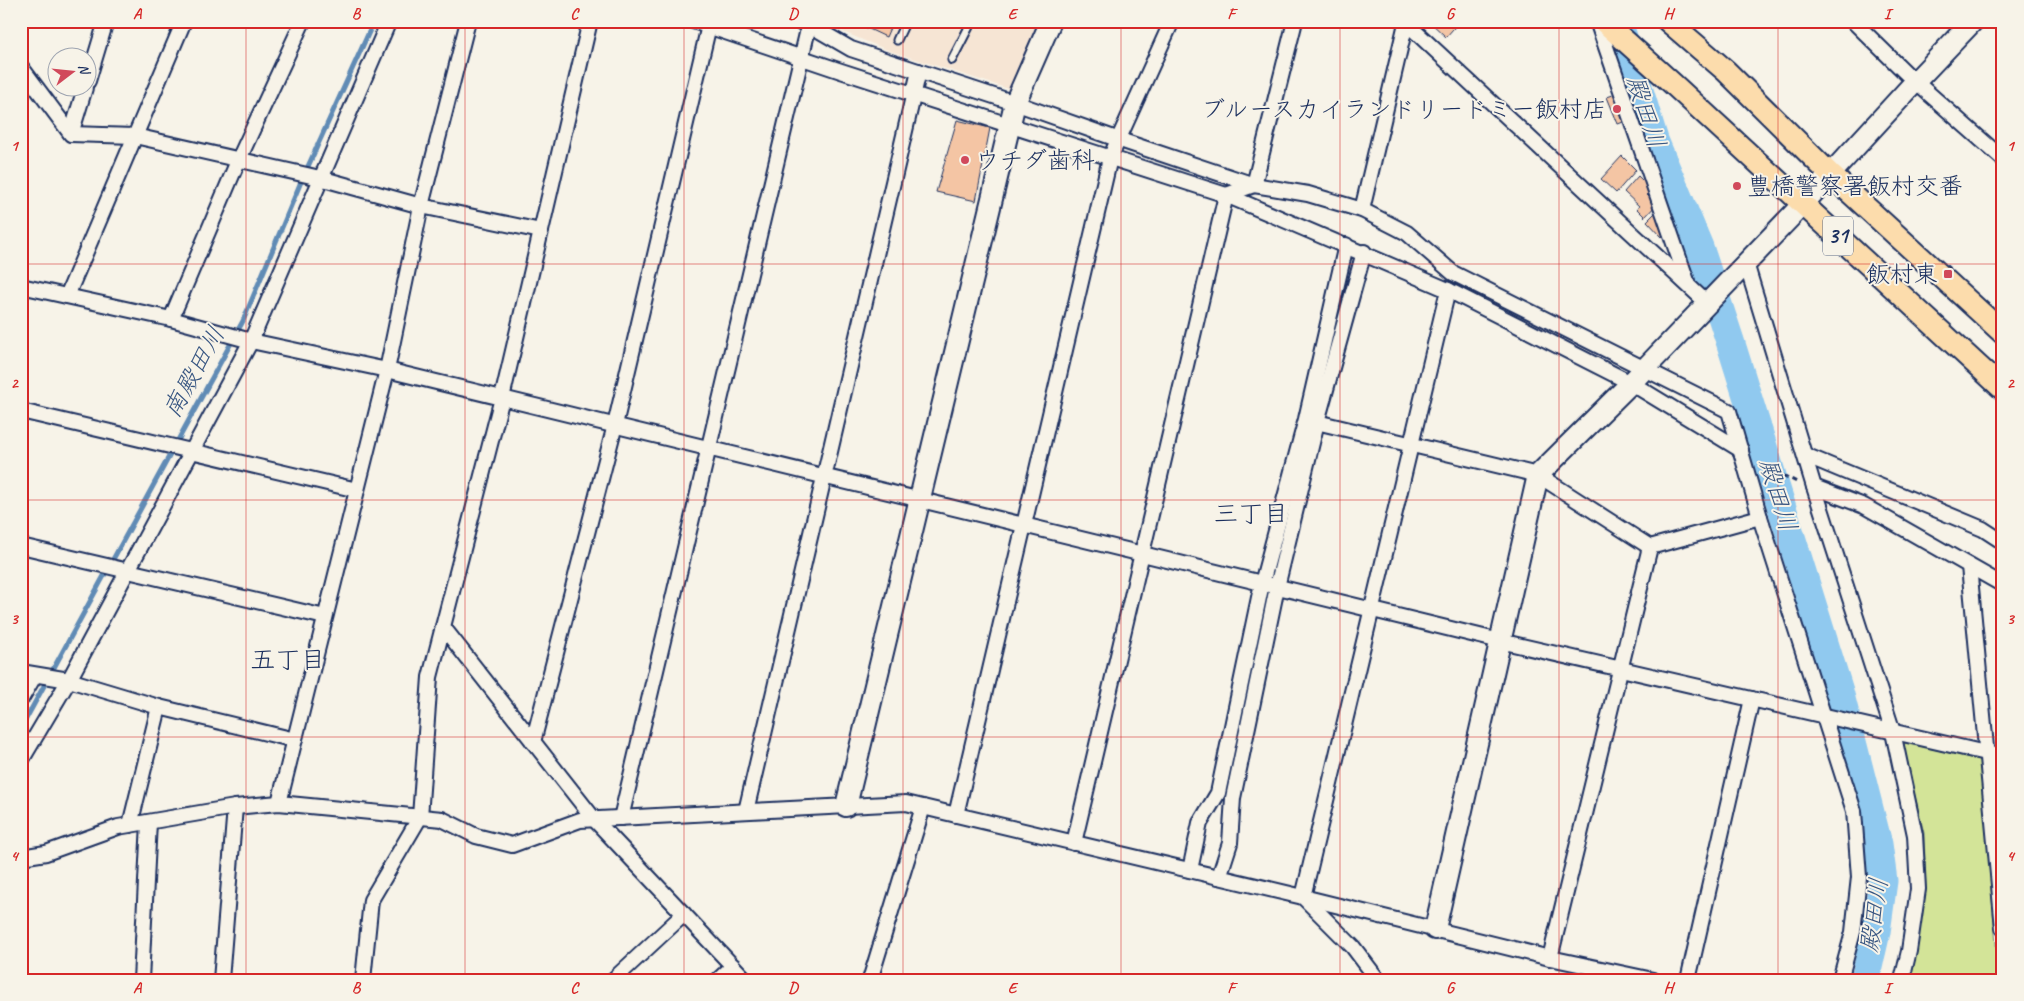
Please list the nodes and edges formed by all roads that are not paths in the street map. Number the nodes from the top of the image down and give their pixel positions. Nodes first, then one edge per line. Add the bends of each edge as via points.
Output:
1 (106, 21) edge
2 (184, 21) edge
3 (303, 21) edge
4 (389, 21) edge
5 (468, 21) edge
6 (590, 21) edge
7 (693, 21) edge
8 (906, 21) edge
9 (972, 21) edge
10 (1052, 21) edge
11 (1172, 21) edge
12 (1295, 21) edge
13 (1668, 21) edge
14 (1853, 21) edge
15 (1973, 21) edge
16 (1405, 22) edge
17 (1602, 22) edge
18 (803, 23) edge
19 (710, 24) edge
20 (897, 40) dead end
21 (98, 48) edge
22 (801, 57) junction
23 (952, 60) dead end
24 (21, 67) edge
25 (919, 71) junction
26 (1915, 82) junction
27 (914, 95) junction
28 (83, 98) edge
29 (1015, 103) junction
30 (1011, 126) junction
31 (71, 134) junction
32 (135, 136) junction
33 (1117, 139) junction
34 (1110, 158) junction
35 (2003, 159) edge
36 (238, 161) junction
37 (1831, 175) junction
38 (317, 177) junction
39 (1254, 185) junction
40 (1226, 195) junction
41 (1803, 204) junction
42 (421, 206) junction
43 (1362, 210) junction
44 (541, 231) junction
45 (1346, 244) junction
46 (1364, 252) junction
47 (1741, 268) junction
48 (1688, 284) junction
49 (21, 286) edge
50 (1448, 290) junction
51 (67, 296) junction
52 (1707, 303) junction
53 (171, 319) junction
54 (2003, 333) edge
55 (248, 340) junction
56 (387, 370) junction
57 (1637, 376) junction
58 (2003, 389) edge
59 (502, 398) junction
60 (21, 410) edge
61 (1312, 421) junction
62 (615, 425) junction
63 (1410, 444) junction
64 (709, 448) junction
65 (188, 449) junction
66 (1741, 450) junction
67 (1805, 454) junction
68 (1538, 475) junction
69 (825, 477) junction
70 (1807, 485) junction
71 (357, 490) junction
72 (919, 500) junction
73 (1760, 517) junction
74 (1023, 525) junction
75 (2003, 542) edge
76 (21, 546) edge
77 (1650, 547) junction
78 (1143, 554) junction
79 (1970, 566) junction
80 (116, 567) junction
81 (1262, 584) junction
82 (2003, 585) edge
83 (1277, 587) junction
84 (1373, 610) junction
85 (326, 617) junction
86 (443, 627) junction
87 (1500, 641) junction
88 (1621, 668) junction
89 (21, 672) edge
90 (38, 676) junction
91 (65, 680) junction
92 (21, 699) edge
93 (1752, 699) junction
94 (159, 706) junction
95 (1831, 717) junction
96 (1889, 731) junction
97 (295, 740) junction
98 (533, 742) junction
99 (1988, 754) junction
100 (2003, 757) edge
101 (21, 761) edge
102 (280, 803) junction
103 (846, 806) junction
104 (235, 807) junction
105 (923, 807) junction
106 (746, 811) junction
107 (956, 815) junction
108 (420, 817) junction
109 (621, 818) junction
110 (594, 819) junction
111 (149, 822) junction
112 (130, 825) junction
113 (1074, 843) junction
114 (21, 857) edge
115 (1190, 870) junction
116 (1219, 877) junction
117 (1303, 897) junction
118 (684, 914) junction
119 (2003, 928) edge
120 (1435, 929) junction
121 (1550, 958) junction
122 (733, 966) junction
123 (141, 980) edge
124 (221, 980) edge
125 (363, 980) edge
126 (613, 980) edge
127 (718, 980) edge
128 (746, 980) edge
129 (870, 980) edge
130 (1378, 980) edge
131 (1653, 980) edge
132 (1688, 980) edge
133 (1840, 980) edge
134 (1902, 980) edge

1 - 21 street
2 - 32 street
3 - 36 street
4 - 38 street
5 - 42 street
6 - 44 street
7 - 19 street
8 - 20 lane
9 - 23 lane
10 - 29 street
11 - 33 street
12 - 39 street
13 - 37 main road, 31 via 1726,70
14 - 26 street
15 - 26 street
16 - 43 street
16 - 48 street
17 - 41 main road, 31
17 - 48 street
18 - 22 street
18 - 25 street via 851,49
19 - 22 street
19 - 62 street
22 - 27 street
22 - 64 street
24 - 31 street
25 - 27 street
25 - 29 street
26 - 35 street
26 - 37 street
27 - 30 street
27 - 69 street
28 - 31 street
29 - 30 street
29 - 33 street
30 - 34 street
30 - 72 street
31 - 32 street
32 - 36 street
32 - 51 street
33 - 34 street
33 - 39 street
34 - 40 street
34 - 74 street
36 - 38 street
36 - 53 street
37 - 41 street
37 - 54 main road, 31
38 - 42 street
38 - 55 street
39 - 40 street
39 - 43 street via 1308,194
40 - 45 street
40 - 78 street
41 - 47 street
41 - 58 main road, 31
42 - 44 street
42 - 56 street
43 - 57 street via 1407,233 1454,273
44 - 59 street
45 - 46 street
45 - 61 street
46 - 50 street
46 - 61 street
47 - 52 street
47 - 67 street
48 - 52 street
49 - 51 street
50 - 57 street
50 - 63 street
51 - 53 street
52 - 57 street
53 - 55 street
55 - 56 street
55 - 65 street
56 - 59 street
56 - 71 street
57 - 66 street
57 - 66 street via 1729,411
57 - 68 street
59 - 62 street
59 - 86 street
60 - 65 street
61 - 63 street
61 - 81 street
61 - 83 street
62 - 64 street
62 - 98 street
63 - 68 street
63 - 84 street
64 - 69 street
64 - 109 street
65 - 71 street
65 - 80 street
66 - 73 street
67 - 70 street
67 - 75 street via 1983,528
68 - 77 street
68 - 87 street
69 - 72 street
69 - 106 street
70 - 79 street via 1864,506
70 - 96 street
71 - 85 street
72 - 74 street
72 - 103 street
73 - 77 street
73 - 95 street
74 - 78 street
74 - 107 street
76 - 80 street
77 - 88 street
78 - 81 street
78 - 113 street
79 - 82 street
79 - 99 street
80 - 85 street
80 - 91 street
81 - 83 street
81 - 115 street via 1218,793 1200,823
83 - 84 street
83 - 116 street via 1233,798 1230,843
84 - 87 street
84 - 117 street
85 - 97 street
86 - 98 street
86 - 108 street via 430,677
87 - 88 street
87 - 120 street
88 - 93 street
88 - 121 street
89 - 90 street
90 - 91 street
90 - 92 street
91 - 94 street
91 - 101 street
93 - 95 street
93 - 132 street
94 - 97 street
94 - 112 street
95 - 96 street
95 - 133 street via 1854,811 1858,877 1853,932
96 - 99 street
96 - 134 street via 1915,835 1918,890
97 - 102 street
98 - 110 street
99 - 100 street
99 - 119 street
102 - 104 street
102 - 108 street
103 - 105 street via 906,803
103 - 106 street
104 - 111 street
104 - 124 street
105 - 107 street
105 - 129 street
106 - 109 street
107 - 113 street
108 - 110 street via 442,819 476,836 512,845 580,820
108 - 125 street via 371,900
109 - 110 street
110 - 118 street
111 - 112 street
111 - 123 street
112 - 114 street via 118,826 46,853
113 - 115 street
115 - 116 street
116 - 117 street
117 - 120 street
117 - 130 street via 1353,947
118 - 122 street
118 - 126 street
120 - 121 street
121 - 131 street
122 - 127 street
122 - 128 street

